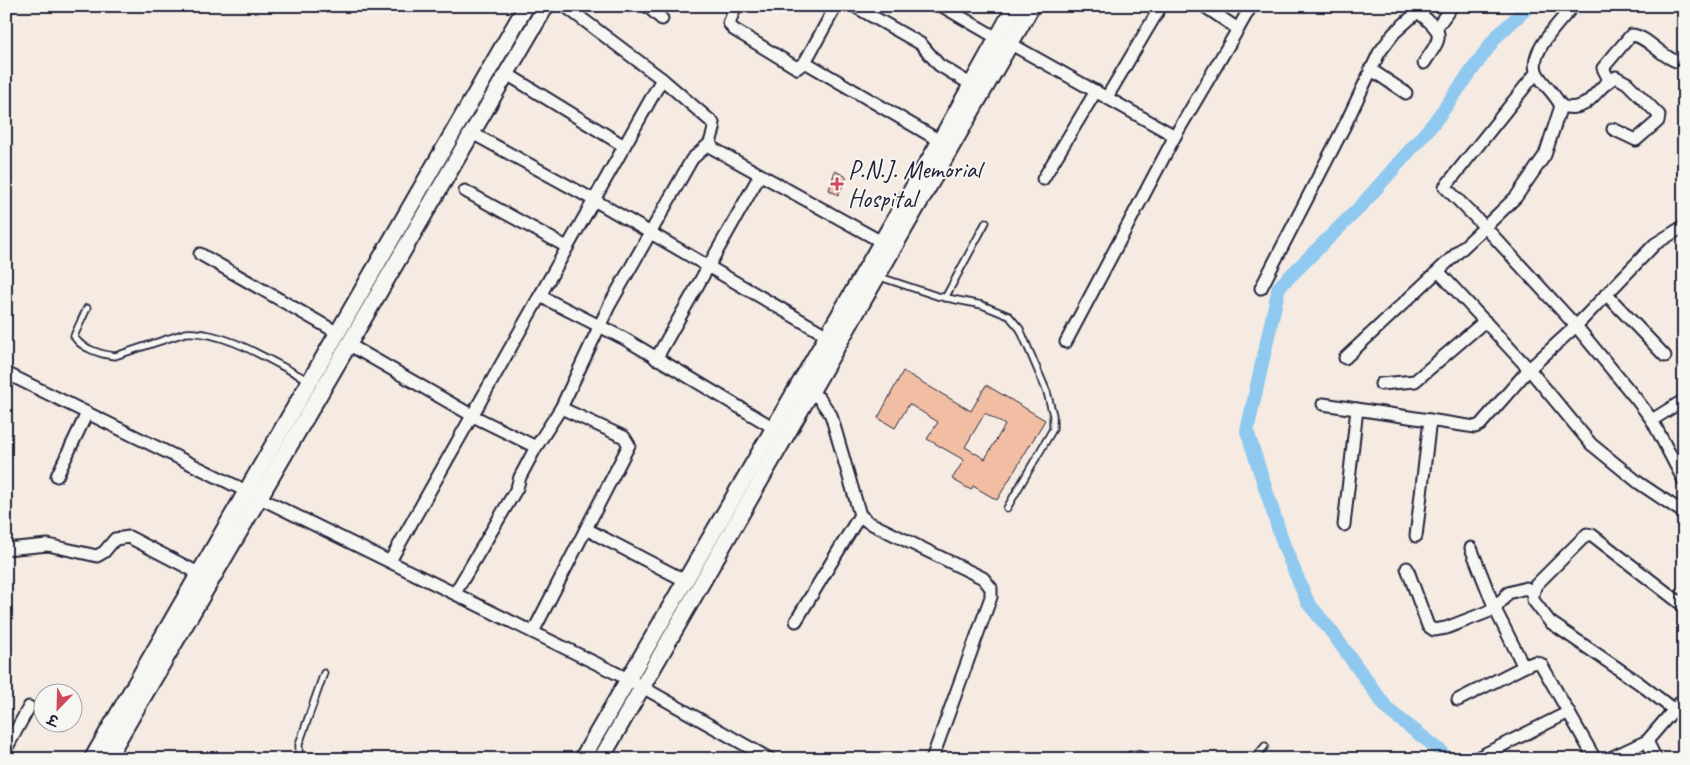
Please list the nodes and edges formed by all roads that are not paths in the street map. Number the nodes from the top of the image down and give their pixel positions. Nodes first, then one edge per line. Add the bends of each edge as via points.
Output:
1 (526, 6) edge
2 (546, 6) edge
3 (565, 6) edge
4 (646, 6) edge
5 (736, 6) edge
6 (836, 6) edge
7 (854, 6) edge
8 (942, 6) edge
9 (1015, 6) edge
10 (1032, 6) edge
11 (1161, 6) edge
12 (1204, 6) edge
13 (1251, 6) edge
14 (1452, 6) edge
15 (1573, 6) edge
16 (1421, 9) edge
17 (662, 19) dead end
18 (1437, 27) junction
19 (1238, 29) junction
20 (997, 38) junction
21 (1011, 44) junction
22 (805, 62) junction
23 (1424, 63) dead end
24 (1684, 63) edge
25 (1370, 69) junction
26 (1536, 73) junction
27 (506, 74) junction
28 (662, 79) junction
29 (1609, 80) junction
30 (972, 85) junction
31 (1096, 92) junction
32 (1406, 93) dead end
33 (1107, 97) junction
34 (1562, 106) junction
35 (1613, 129) dead end
36 (472, 133) junction
37 (1176, 136) junction
38 (940, 141) junction
39 (710, 142) junction
40 (624, 146) junction
41 (760, 175) junction
42 (1043, 179) dead end
43 (465, 191) dead end
44 (594, 200) junction
45 (986, 222) dead end
46 (1684, 226) edge
47 (1485, 227) junction
48 (650, 232) junction
49 (880, 241) junction
50 (567, 247) junction
51 (200, 254) dead end
52 (710, 267) junction
53 (1439, 272) junction
54 (877, 276) junction
55 (1261, 288) dead end
56 (1606, 294) junction
57 (540, 296) junction
58 (945, 298) junction
59 (87, 308) dead end
60 (848, 314) junction
61 (1485, 321) junction
62 (599, 326) junction
63 (1576, 326) junction
64 (826, 335) junction
65 (343, 338) junction
66 (1066, 342) dead end
67 (1665, 356) dead end
68 (1345, 358) dead end
69 (656, 359) junction
70 (1530, 369) junction
71 (6, 373) edge
72 (310, 381) junction
73 (1381, 384) dead end
74 (810, 392) junction
75 (1684, 400) edge
76 (1323, 404) dead end
77 (561, 408) junction
78 (1357, 409) junction
79 (88, 413) junction
80 (472, 416) junction
81 (1430, 420) junction
82 (1652, 420) junction
83 (774, 428) junction
84 (536, 447) junction
85 (1681, 468) edge
86 (57, 476) dead end
87 (1684, 481) edge
88 (247, 490) junction
89 (261, 498) junction
90 (1007, 508) dead end
91 (1684, 513) edge
92 (860, 515) junction
93 (1344, 525) dead end
94 (586, 529) junction
95 (1416, 536) dead end
96 (1471, 548) dead end
97 (6, 549) edge
98 (390, 561) junction
99 (1407, 568) dead end
100 (198, 573) junction
101 (212, 580) junction
102 (684, 580) junction
103 (1532, 593) junction
104 (455, 594) junction
105 (1684, 606) edge
106 (1495, 609) junction
107 (796, 621) dead end
108 (533, 632) junction
109 (1525, 666) junction
110 (324, 673) dead end
111 (628, 679) junction
112 (642, 688) junction
113 (1684, 698) edge
114 (1458, 700) dead end
115 (30, 708) dead end
116 (1674, 710) junction
117 (1569, 712) junction
118 (1647, 741) junction
119 (1265, 746) dead end
120 (6, 749) edge
121 (92, 759) edge
122 (107, 759) edge
123 (299, 759) edge
124 (582, 759) edge
125 (601, 759) edge
126 (770, 759) edge
127 (932, 759) edge
128 (1124, 759) edge
129 (1148, 759) edge
130 (1254, 759) edge
131 (1475, 759) edge
132 (1595, 759) edge
133 (1608, 759) edge
134 (1656, 759) edge

1 - 65 main road
2 - 27 main road
3 - 28 street
4 - 17 street
5 - 22 street via 729,23 733,29 794,68 800,68
6 - 22 street
7 - 30 street via 921,44 939,64
8 - 20 street
9 - 20 main road
10 - 21 main road
11 - 33 street
12 - 19 street
13 - 19 street
14 - 18 street
15 - 26 street via 1541,46 1536,56
16 - 18 street
16 - 25 street via 1394,33
18 - 23 street via 1438,42
19 - 37 street
20 - 30 main road
21 - 31 street
21 - 54 main road
22 - 38 street
24 - 29 street via 1669,60 1638,37 1631,36 1603,68
25 - 32 street
25 - 55 street via 1346,123
26 - 34 street
26 - 47 street via 1445,186
27 - 36 main road
27 - 40 street
28 - 39 street via 713,123
28 - 40 street
29 - 34 street via 1580,108
29 - 35 street via 1616,76 1627,83 1659,116 1658,121 1636,140
30 - 38 main road
31 - 33 street
31 - 42 street
33 - 37 street
34 - 47 street via 1546,155 1516,197
36 - 44 street
36 - 65 main road
37 - 66 street
38 - 49 main road
39 - 41 street via 714,150
39 - 48 street via 692,159
40 - 44 street
41 - 49 street
41 - 52 street
43 - 50 street
44 - 48 street
44 - 50 street
45 - 58 lane
46 - 56 street via 1655,244
47 - 53 street
47 - 63 street
48 - 52 street
48 - 62 street
49 - 60 main road
50 - 57 street
51 - 65 street
52 - 64 street
52 - 69 street
53 - 61 street
53 - 68 street
54 - 58 lane
54 - 60 main road
56 - 63 street
56 - 67 street
57 - 62 street
57 - 80 street
58 - 90 lane via 982,305 1009,316 1020,328 1047,392 1054,430
59 - 72 lane via 74,336 79,344 106,354 115,356 196,332 218,337
60 - 64 main road
60 - 74 main road
61 - 70 street
61 - 73 street via 1415,381
62 - 69 street
62 - 77 street
63 - 70 street
63 - 82 street
64 - 83 main road
65 - 72 main road
65 - 80 street
65 - 89 main road via 324,389
69 - 83 street
70 - 81 street via 1480,425
70 - 91 street via 1598,451
71 - 79 street
72 - 88 main road
74 - 92 street via 820,398 831,415
74 - 112 main road
75 - 82 street
76 - 78 street
77 - 84 street
77 - 94 street via 624,437 628,446
78 - 81 street
78 - 93 street
79 - 86 street
79 - 88 street
80 - 84 street
80 - 98 street
81 - 95 street
82 - 85 street
83 - 102 main road
84 - 104 street via 517,488
85 - 87 street
88 - 89 street
88 - 100 main road
89 - 98 street
89 - 101 main road
92 - 107 street
92 - 127 street via 868,522 983,578 991,588 991,597
94 - 102 street
94 - 108 street
96 - 106 street
97 - 100 street via 48,545 97,556 116,538 130,537
98 - 104 street
99 - 106 street via 1428,626 1434,630
100 - 101 street
100 - 121 main road
101 - 122 main road
102 - 111 main road
103 - 105 street via 1536,585 1587,534
103 - 106 street via 1526,588 1508,593
103 - 116 street via 1533,600 1550,622
104 - 108 street
106 - 109 street
108 - 111 street
109 - 114 street
109 - 117 street via 1535,662 1541,664
110 - 123 lane via 299,744
111 - 112 street
111 - 124 main road
112 - 125 main road
112 - 126 street
113 - 116 street
115 - 120 street
116 - 118 street
117 - 131 street
117 - 132 street
118 - 133 street
118 - 134 street
119 - 130 lane
128 - 129 lane via 1131,753 1139,753

